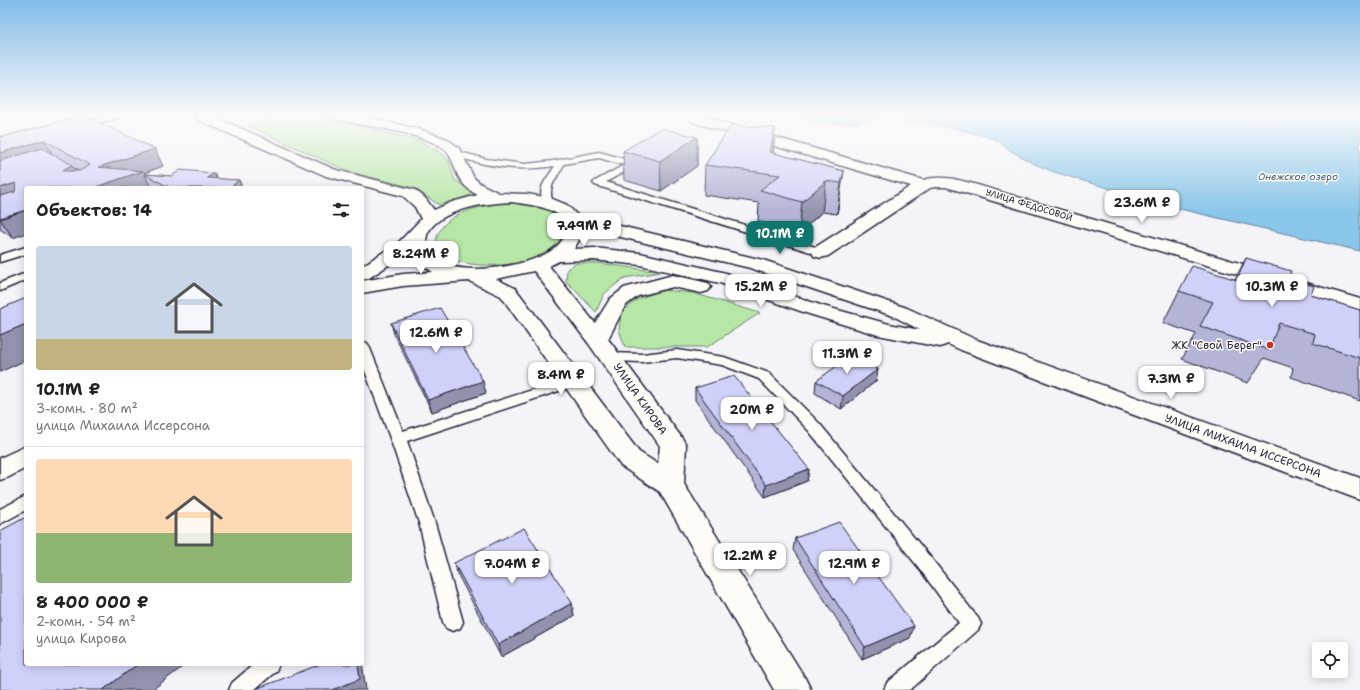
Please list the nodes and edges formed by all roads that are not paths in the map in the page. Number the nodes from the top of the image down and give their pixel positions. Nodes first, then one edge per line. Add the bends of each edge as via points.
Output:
1 (275, 148) edge
2 (452, 148) edge
3 (797, 148) edge
4 (456, 154) junction
5 (561, 162) junction
6 (924, 185) junction
7 (496, 198) junction
8 (548, 202) junction
9 (573, 220) junction
10 (424, 227) junction
11 (24, 251) edge
12 (821, 252) joint
13 (0, 259) edge
14 (546, 260) junction
15 (364, 273) edge
16 (472, 274) junction
17 (24, 277) edge
18 (0, 287) edge
19 (364, 287) edge
20 (1360, 305) edge
21 (886, 330) junction
22 (969, 345) junction
23 (604, 348) junction
24 (364, 351) edge
25 (572, 382) junction
26 (398, 438) junction
27 (24, 457) edge
28 (0, 470) edge
29 (670, 485) junction
30 (1360, 489) edge
31 (24, 503) edge
32 (0, 517) edge
33 (453, 622) dead end
34 (267, 666) edge
35 (239, 690) edge
36 (793, 690) edge
37 (894, 690) edge

1 - 10 main road via 331,173 409,193 419,198 425,207
2 - 4 main road
3 - 6 main road, УЛИЦА ФЕДОСОВОЙ
4 - 5 lane via 508,166 540,166
4 - 7 main road via 469,182
5 - 8 lane via 546,186 544,193
5 - 12 lane via 599,155 632,164 598,183
6 - 12 main road
6 - 20 main road, УЛИЦА ФЕДОСОВОЙ via 930,182 946,182 968,186
7 - 8 main road via 524,198
7 - 10 main road via 471,202 448,210
8 - 9 main road via 567,213
9 - 14 main road via 574,232 568,245
9 - 22 main road, УЛИЦА МИХАИЛА ИССЕРСОНА via 756,264 900,312
10 - 15 main road via 403,247
10 - 16 main road via 417,248 426,261 445,270
11 - 13 lane
14 - 16 main road via 517,270 495,274
14 - 21 main road, УЛИЦА МИХАИЛА ИССЕРСОНА via 594,254 640,259 726,279 816,310
14 - 23 main road, УЛИЦА КИРОВА
16 - 19 main road
16 - 25 main road via 508,292
17 - 18 lane
21 - 22 main road, УЛИЦА МИХАИЛА ИССЕРСОНА
21 - 23 main road via 811,319 705,287 673,282 631,292 617,303
22 - 30 main road, УЛИЦА МИХАИЛА ИССЕРСОНА
23 - 29 main road, УЛИЦА КИРОВА via 672,445
23 - 37 lane via 642,358 677,354 724,361 764,376 814,427 925,563 971,624
24 - 26 lane
25 - 26 lane
25 - 29 main road via 630,459
26 - 33 lane via 427,523
27 - 28 main road
29 - 36 main road
31 - 32 lane
34 - 35 lane

